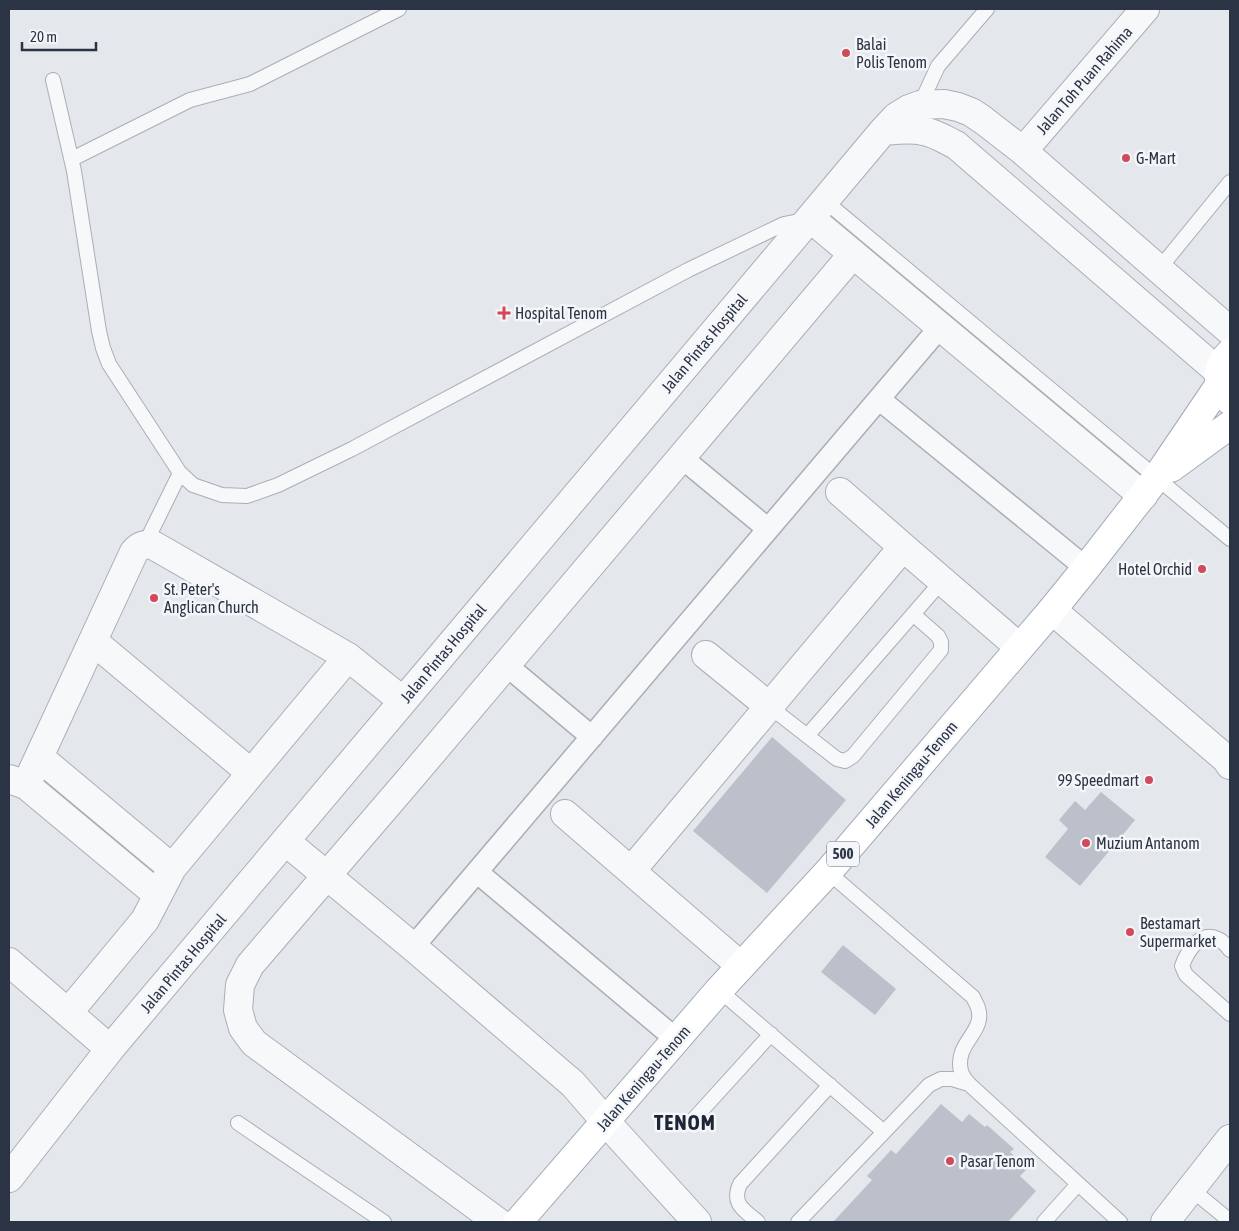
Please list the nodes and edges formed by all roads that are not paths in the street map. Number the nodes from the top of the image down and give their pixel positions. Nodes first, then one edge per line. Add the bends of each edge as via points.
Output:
1 (399, 9) edge
2 (986, 9) edge
3 (1145, 9) edge
4 (53, 80) dead end
5 (920, 105) junction
6 (958, 107) junction
7 (883, 131) junction
8 (940, 137) junction
9 (1023, 151) junction
10 (72, 159) junction
11 (1230, 182) edge
12 (817, 209) junction
13 (853, 254) junction
14 (1159, 269) junction
15 (940, 327) junction
16 (1230, 330) edge
17 (1225, 378) edge
18 (879, 399) junction
19 (1230, 425) edge
20 (681, 457) junction
21 (816, 472) junction
22 (180, 473) junction
23 (1150, 486) junction
24 (840, 492) joint
25 (768, 529) junction
26 (1230, 539) edge
27 (145, 544) junction
28 (903, 547) junction
29 (1086, 568) junction
30 (942, 581) junction
31 (1052, 610) junction
32 (912, 614) junction
33 (680, 634) junction
34 (93, 641) junction
35 (1019, 647) junction
36 (706, 655) joint
37 (348, 657) junction
38 (506, 665) junction
39 (403, 701) junction
40 (770, 707) junction
41 (807, 736) junction
42 (592, 737) junction
43 (39, 757) junction
44 (1230, 766) edge
45 (252, 773) junction
46 (17, 782) edge
47 (542, 795) junction
48 (565, 814) joint
49 (285, 841) junction
50 (172, 868) junction
51 (631, 871) junction
52 (477, 872) junction
53 (828, 872) junction
54 (327, 876) junction
55 (158, 894) junction
56 (413, 947) junction
57 (1230, 950) edge
58 (9, 962) edge
59 (741, 966) junction
60 (719, 990) junction
61 (1228, 1008) edge
62 (68, 1013) junction
63 (771, 1034) junction
64 (676, 1040) junction
65 (110, 1049) junction
66 (969, 1084) junction
67 (830, 1085) junction
68 (693, 1120) dead end
69 (606, 1122) junction
70 (238, 1123) dead end
71 (884, 1132) junction
72 (1230, 1139) edge
73 (9, 1178) edge
74 (1078, 1184) junction
75 (1191, 1189) junction
76 (1115, 1221) edge
77 (1230, 1221) edge
78 (384, 1222) edge
79 (498, 1222) edge
80 (518, 1222) edge
81 (697, 1222) edge
82 (758, 1222) edge
83 (798, 1222) edge
84 (1044, 1222) edge
85 (1164, 1222) edge

1 - 10 lane via 250,84 190,100
2 - 5 lane via 938,66
3 - 9 street, Jalan Toh Puan Rahima
4 - 10 lane
5 - 6 street
5 - 7 street, Jalan Pintas Hospital via 896,117
6 - 8 street
6 - 9 street via 983,120
7 - 8 street via 906,129
7 - 12 street, Jalan Pintas Hospital
8 - 17 street via 956,145
9 - 14 street
10 - 22 lane via 103,348 109,364
11 - 14 lane
12 - 13 street
12 - 22 lane via 688,270 278,485 247,496 222,495 193,485
12 - 23 lane
12 - 39 street, Jalan Pintas Hospital
13 - 15 street
13 - 20 street
14 - 16 street
15 - 18 street
15 - 23 street
17 - 23 main road, Jalan Keningau-Tenom
18 - 21 street
18 - 29 street
19 - 23 main road, Jalan Keningau-Tenom
20 - 25 street
20 - 38 street
21 - 24 street
21 - 25 street
22 - 27 lane
23 - 26 lane
23 - 29 main road, Jalan Keningau-Tenom / 500
24 - 28 street
25 - 33 street
27 - 34 street via 134,552
27 - 37 street via 154,545
28 - 30 street
28 - 40 street
29 - 31 main road, Jalan Keningau-Tenom / 500
30 - 32 lane
30 - 35 street
31 - 35 main road, Jalan Keningau-Tenom / 500
31 - 44 street via 1226,759
32 - 41 lane
32 - 41 lane via 938,636 942,650 853,756 845,761 836,759
33 - 36 street
33 - 42 street
34 - 43 street
34 - 45 street
35 - 53 main road, Jalan Keningau-Tenom / 500
36 - 40 street
37 - 39 street
37 - 45 street
38 - 42 street
38 - 54 street
39 - 49 street, Jalan Pintas Hospital
40 - 41 lane
40 - 51 street
42 - 47 street
43 - 46 street
43 - 50 street
45 - 50 street
46 - 55 street
47 - 48 street
47 - 52 street
48 - 51 street
49 - 54 street
49 - 65 street, Jalan Pintas Hospital
50 - 55 street
51 - 59 street
52 - 56 street
52 - 64 street
53 - 59 main road, Jalan Keningau-Tenom / 500
53 - 66 lane via 972,997 980,1017 976,1029 962,1048 960,1060 961,1072
54 - 56 street
54 - 79 street via 250,965 240,985 238,1002 243,1028 254,1043
55 - 62 street via 145,920
56 - 69 street via 573,1084
57 - 61 lane via 1219,939 1208,936 1200,939 1182,966 1186,975
58 - 62 street
59 - 60 main road, Jalan Keningau-Tenom / 500
60 - 63 lane
60 - 64 main road, Jalan Keningau-Tenom / 500
62 - 65 street
63 - 67 lane
63 - 68 lane
64 - 69 main road, Jalan Keningau-Tenom / 500
65 - 73 street, Jalan Pintas Hospital
66 - 71 lane via 941,1079 929,1085
66 - 74 lane
67 - 71 lane
67 - 82 lane via 736,1191 739,1206
69 - 80 main road, Jalan Keningau-Tenom / 500
69 - 81 street
70 - 78 lane
71 - 83 lane
72 - 75 street
74 - 76 lane
74 - 84 lane
75 - 77 lane
75 - 85 street

